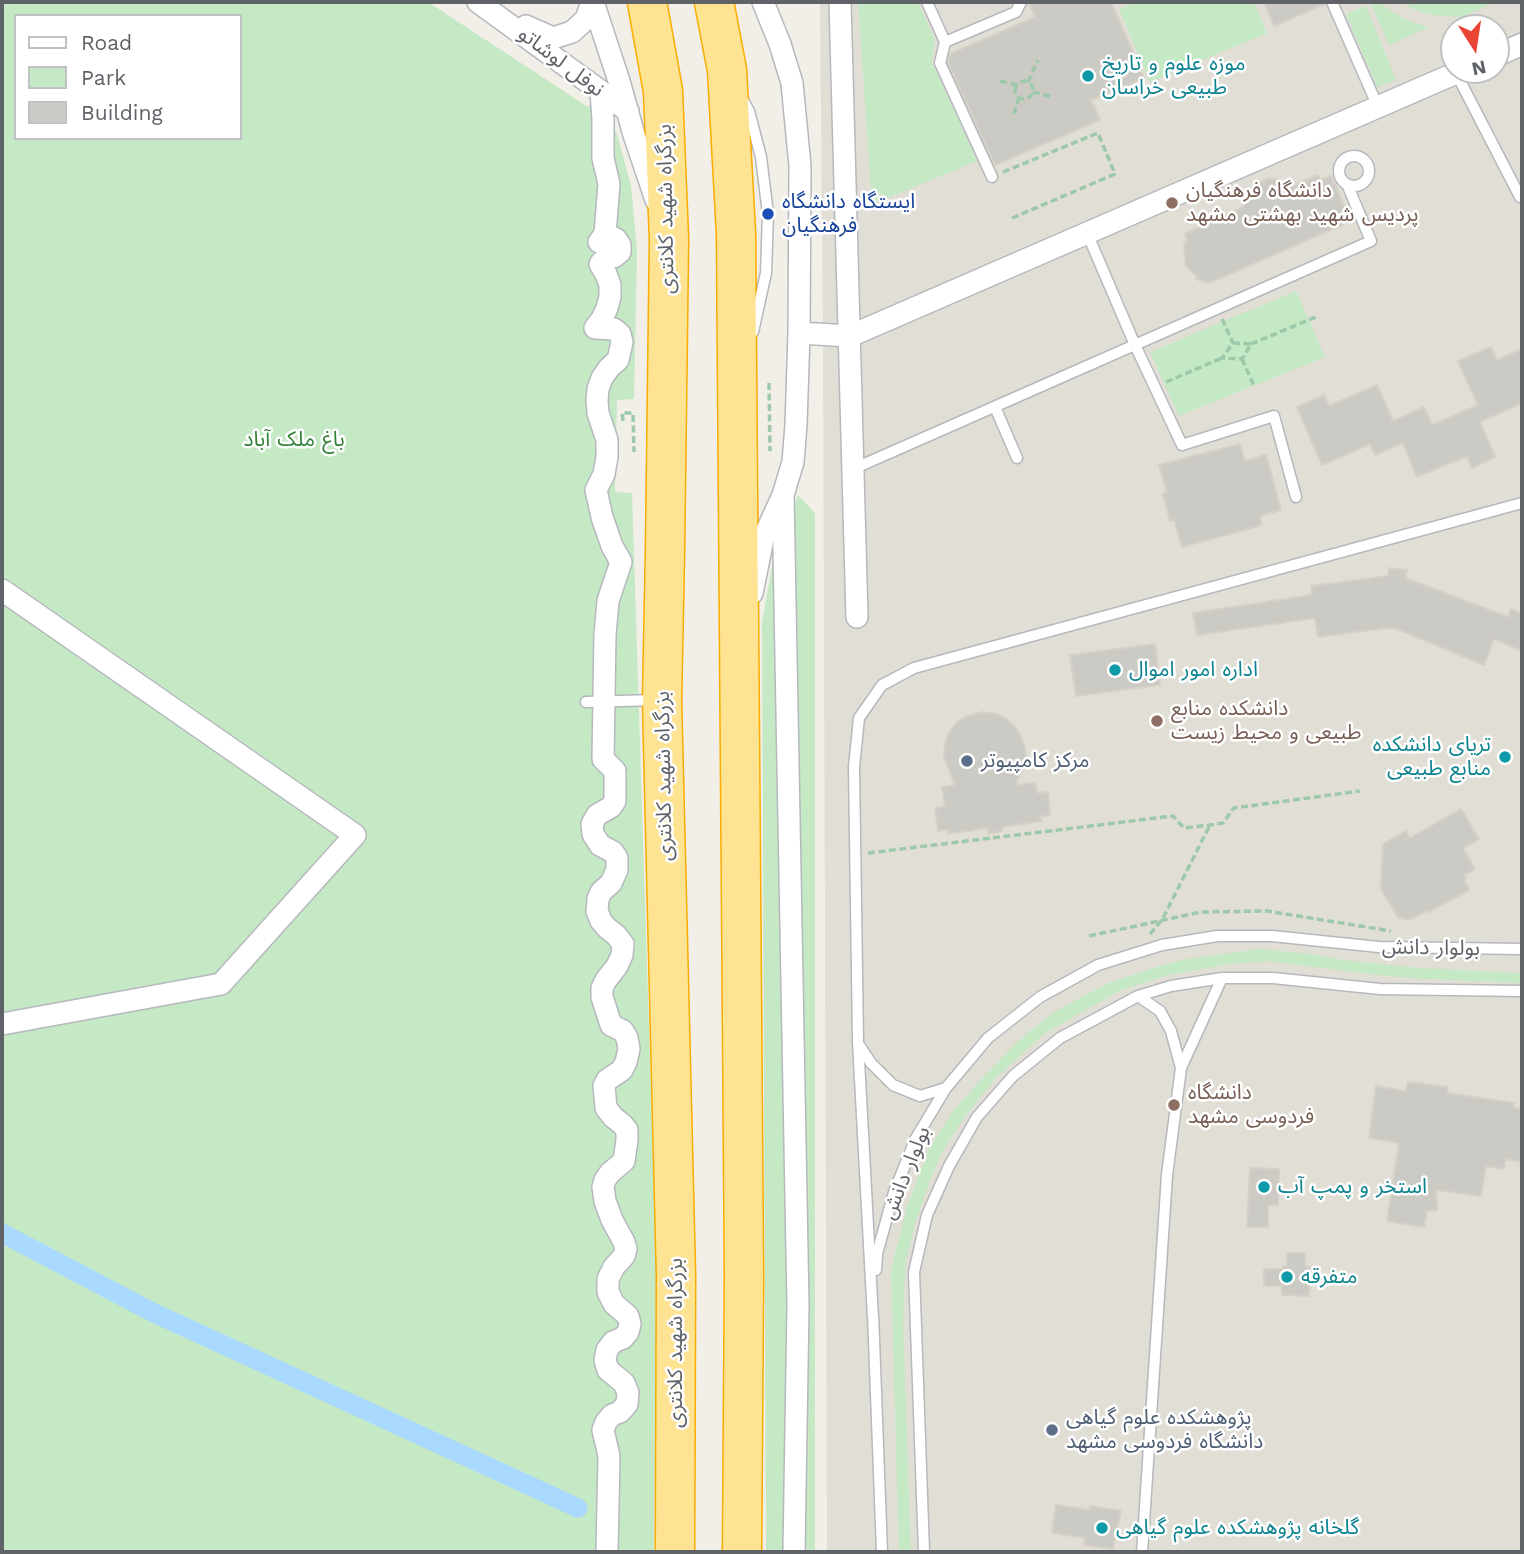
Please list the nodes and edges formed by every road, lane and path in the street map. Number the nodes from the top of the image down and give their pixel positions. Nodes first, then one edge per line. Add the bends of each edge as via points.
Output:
1 (592, 2) edge
2 (647, 2) edge
3 (714, 2) edge
4 (764, 2) edge
5 (841, 2) edge
6 (927, 2) edge
7 (1021, 2) edge
8 (1332, 2) edge
9 (487, 7) edge
10 (945, 42) junction
11 (1038, 60) dead end
12 (727, 70) junction
13 (1440, 80) edge
14 (1000, 81) dead end
15 (1028, 82) junction
16 (1465, 84) edge
17 (1017, 85) junction
18 (601, 92) junction
19 (1033, 92) junction
20 (1019, 97) junction
21 (1054, 97) dead end
22 (1378, 107) junction
23 (628, 111) junction
24 (1014, 114) dead end
25 (992, 177) joint
26 (1347, 184) dead end
27 (1522, 197) edge
28 (1010, 219) dead end
29 (1087, 233) junction
30 (669, 239) junction
31 (1218, 309) junction
32 (1316, 317) dead end
33 (799, 333) junction
34 (850, 336) junction
35 (752, 338) dead end
36 (1233, 343) junction
37 (1251, 344) junction
38 (1135, 345) junction
39 (749, 351) dead end
40 (1222, 358) junction
41 (1242, 359) junction
42 (769, 383) dead end
43 (1254, 386) dead end
44 (1155, 387) junction
45 (737, 403) junction
46 (995, 407) junction
47 (770, 451) dead end
48 (1017, 458) dead end
49 (853, 469) junction
50 (783, 495) junction
51 (1296, 496) dead end
52 (1522, 503) edge
53 (2, 590) edge
54 (857, 617) dead end
55 (740, 653) junction
56 (662, 700) junction
57 (595, 701) junction
58 (1360, 790) dead end
59 (1210, 825) junction
60 (855, 854) junction
61 (1522, 949) edge
62 (1133, 954) junction
63 (1222, 978) junction
64 (1522, 991) edge
65 (1138, 996) junction
66 (2, 1024) edge
67 (858, 1042) junction
68 (1181, 1069) junction
69 (946, 1088) junction
70 (873, 1318) junction
71 (607, 1552) edge
72 (675, 1552) edge
73 (742, 1552) edge
74 (794, 1552) edge
75 (881, 1552) edge
76 (924, 1552) edge
77 (1142, 1552) edge

1 - 9 street, نوفل لوشاتو via 586,19 572,32 553,38
1 - 23 street
2 - 30 highway, بزرگراه شهید کلانتری via 663,91
3 - 12 highway
4 - 33 street via 792,83 800,166
5 - 34 street
6 - 10 lane
7 - 10 lane via 1016,12
8 - 22 lane
9 - 18 street, نوفل لوشاتو
10 - 25 lane via 940,63
11 - 15 path
12 - 35 lane via 749,111 768,214 766,273
12 - 45 highway via 736,233
13 - 22 street
14 - 17 path
15 - 17 path
15 - 19 path
16 - 27 lane
17 - 20 path
18 - 23 street, نوفل لوشاتو
18 - 57 street via 603,158 609,184 602,238 617,239 620,253 600,264 610,297 595,328 614,328 622,342 618,360 598,389 607,457 596,490 621,562 608,601
19 - 20 path via 1027,98
19 - 21 path
20 - 24 path
22 - 29 street
23 - 30 street
25 - 28 path via 1098,133 1115,174
26 - 31 lane via 1371,241
29 - 34 street
29 - 38 lane
30 - 56 highway, بزرگراه شهید کلانتری
31 - 36 path
31 - 38 lane
32 - 37 path
33 - 34 street
33 - 50 street via 793,462
34 - 49 street
36 - 37 path
36 - 40 path
37 - 41 path
38 - 44 lane
38 - 46 lane
39 - 45 lane
40 - 41 path
40 - 44 path
41 - 43 path
42 - 47 path
44 - 51 lane via 1182,445 1274,416
45 - 55 highway
46 - 48 lane
46 - 49 lane
49 - 54 street
50 - 55 street via 764,539
50 - 74 street via 798,1306
52 - 60 lane via 914,668 883,685 859,718 854,767
53 - 66 street via 355,835 221,984
55 - 73 highway
56 - 57 lane
56 - 72 highway, بزرگراه شهید کلانتری via 676,1276
57 - 71 street via 603,759 615,771 615,801 597,815 593,834 617,858 617,870 601,892 597,911 623,944 602,997 611,1026 622,1031 629,1049 622,1070 604,1086 606,1108 627,1130 624,1161 603,1187 626,1249 608,1279 608,1292 630,1324 623,1338 607,1350 605,1360 628,1393 627,1404 612,1415 603,1430 609,1456
58 - 59 path via 1234,808 1223,823
59 - 60 path via 1184,828 1173,816
59 - 62 path via 1162,920
60 - 67 lane
61 - 62 lane, بولوار دانش via 1379,947 1272,936 1217,936
62 - 69 lane, بولوار دانش via 1098,965 1040,997 988,1038
63 - 64 lane, بولوار دانش via 1273,978 1380,989
63 - 65 lane, بولوار دانش
63 - 68 lane
65 - 68 lane via 1160,1011 1171,1031
65 - 76 lane, بولوار دانش via 1060,1038 1013,1076 977,1117 927,1215 914,1272
67 - 69 lane via 892,1085 920,1096
67 - 70 lane
68 - 77 lane via 1167,1175
69 - 70 lane, بولوار دانش via 916,1138 894,1192 877,1254
70 - 75 lane, بولوار دانش

